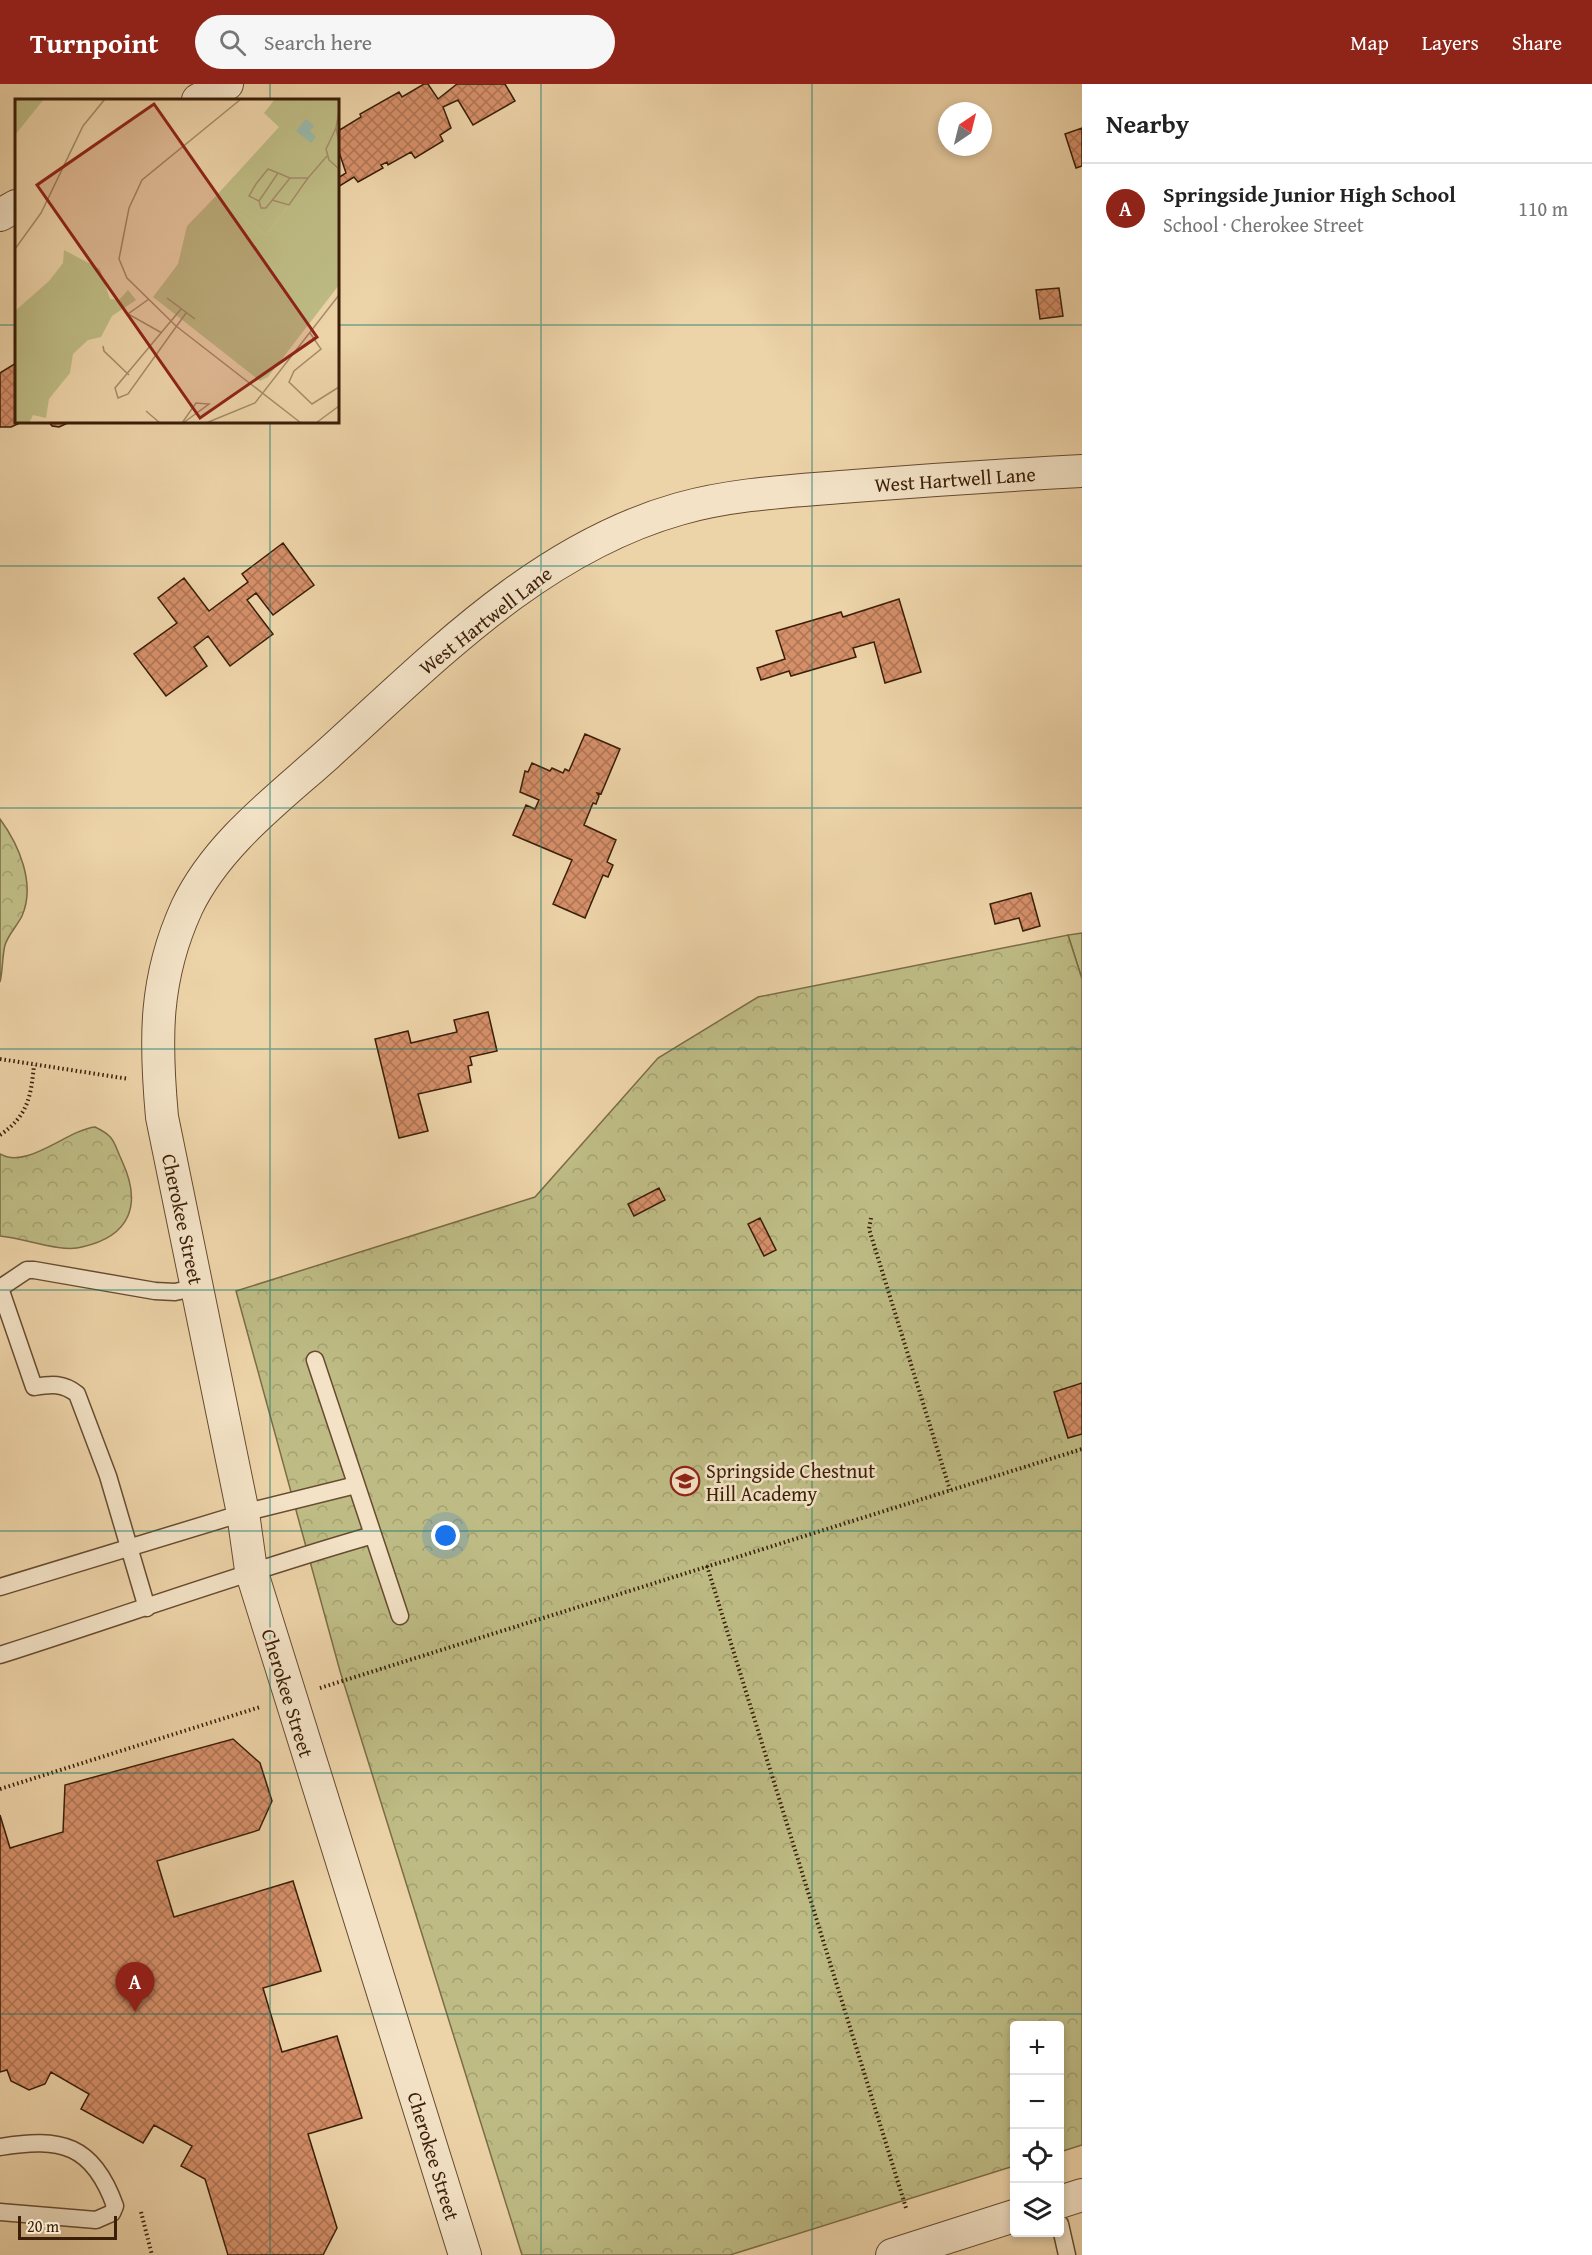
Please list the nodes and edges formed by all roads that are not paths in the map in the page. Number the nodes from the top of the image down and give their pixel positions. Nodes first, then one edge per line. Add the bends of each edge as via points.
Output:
1 (227, 84) edge
2 (200, 99) edge
3 (15, 207) edge
4 (0, 215) edge
5 (1082, 471) edge
6 (162, 1117) joint
7 (198, 1287) junction
8 (0, 1288) edge
9 (315, 1360) dead end
10 (356, 1485) junction
11 (243, 1513) junction
12 (373, 1535) junction
13 (129, 1546) junction
14 (250, 1570) junction
15 (0, 1587) edge
16 (147, 1608) junction
17 (400, 1616) dead end
18 (0, 1655) edge
19 (0, 2147) edge
20 (1082, 2195) edge
21 (1064, 2200) edge
22 (0, 2212) edge
23 (1010, 2217) edge
24 (1062, 2237) edge
25 (465, 2255) edge
26 (892, 2255) edge
27 (1067, 2255) edge

1 - 2 street
3 - 4 street
5 - 6 street, West Hartwell Lane via 726,498 635,525 598,541 529,582 420,671 244,830 201,882 174,941 163,982 157,1019
6 - 7 street, Cherokee Street
7 - 8 lane via 155,1291 27,1270
7 - 11 street, Cherokee Street
8 - 13 lane via 34,1387 55,1384 77,1394
9 - 10 lane
10 - 11 lane
10 - 12 lane
11 - 13 lane
11 - 14 street, Cherokee Street
12 - 14 lane
12 - 17 lane
13 - 15 lane
13 - 16 lane
14 - 16 lane
14 - 25 street, Cherokee Street
16 - 18 lane
19 - 22 lane via 58,2143 81,2153 98,2169 115,2206 112,2213 96,2220
20 - 21 street
23 - 26 street
24 - 27 lane

